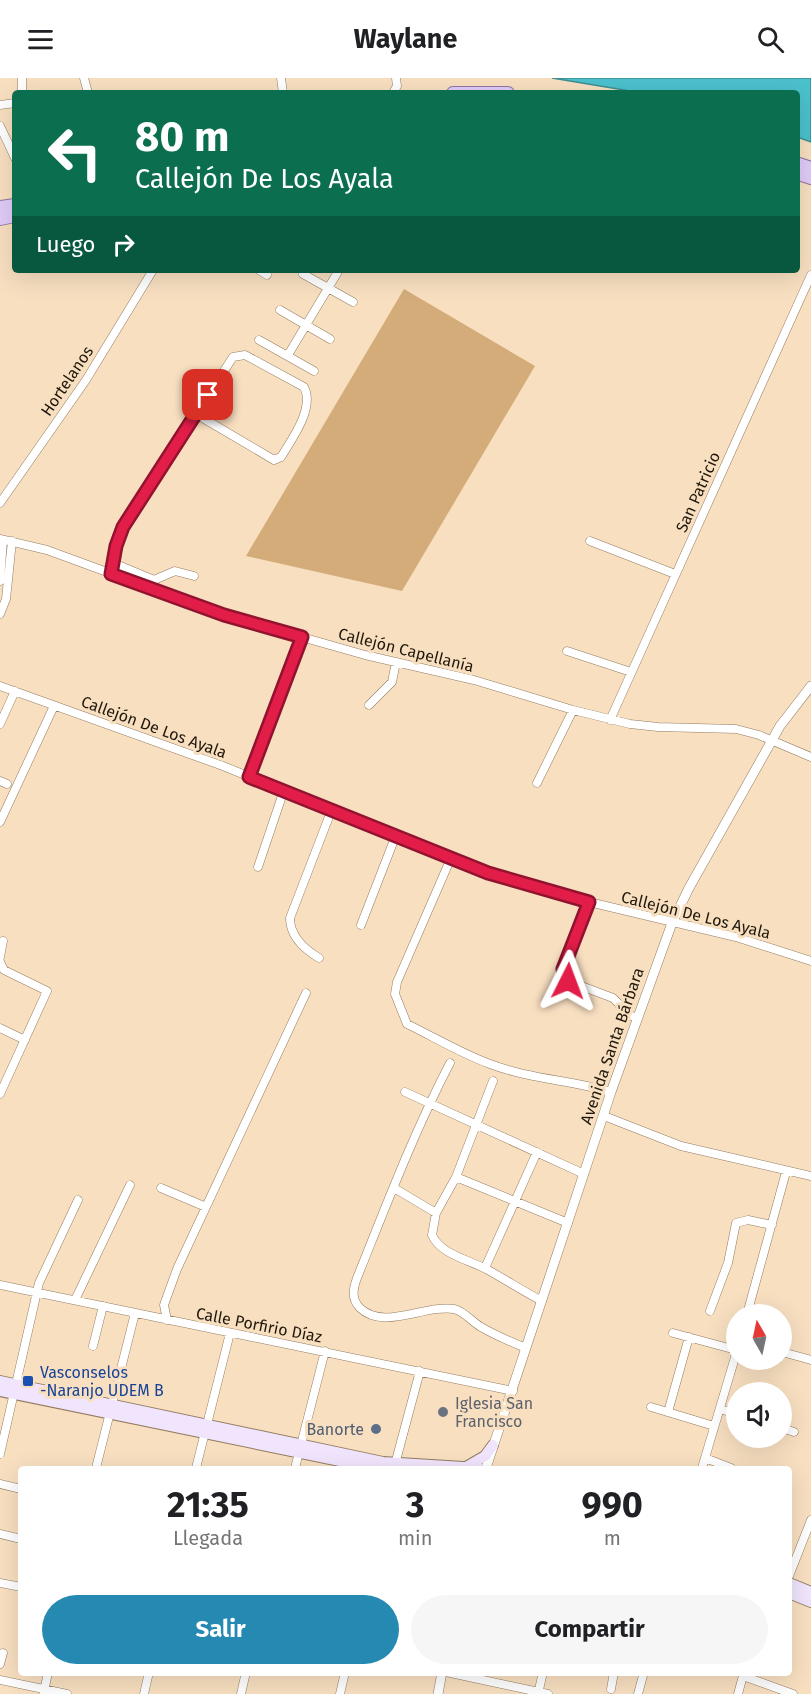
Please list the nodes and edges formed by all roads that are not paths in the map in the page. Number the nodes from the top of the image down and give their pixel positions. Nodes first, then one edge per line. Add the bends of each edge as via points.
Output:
1 (0, 126) edge
2 (12, 152) edge
3 (151, 273) edge
4 (337, 273) edge
5 (303, 274) dead end
6 (811, 275) edge
7 (327, 289) junction
8 (353, 302) dead end
9 (280, 310) dead end
10 (306, 324) junction
11 (330, 339) dead end
12 (259, 340) dead end
13 (288, 355) junction
14 (314, 371) dead end
15 (196, 414) junction
16 (0, 503) edge
17 (2, 539) edge
18 (590, 541) dead end
19 (12, 542) junction
20 (113, 563) junction
21 (5, 566) junction
22 (111, 574) junction
23 (675, 574) junction
24 (194, 576) dead end
25 (0, 581) edge
26 (0, 614) edge
27 (302, 637) junction
28 (567, 651) dead end
29 (396, 662) junction
30 (631, 672) junction
31 (0, 686) edge
32 (811, 686) edge
33 (15, 691) junction
34 (369, 705) dead end
35 (54, 706) junction
36 (573, 710) junction
37 (610, 720) junction
38 (0, 724) edge
39 (772, 740) junction
40 (811, 757) edge
41 (249, 777) junction
42 (537, 783) dead end
43 (284, 790) junction
44 (332, 809) junction
45 (0, 822) edge
46 (396, 835) junction
47 (451, 858) junction
48 (258, 867) dead end
49 (589, 902) junction
50 (672, 923) junction
51 (361, 924) dead end
52 (3, 941) dead end
53 (0, 957) edge
54 (319, 958) dead end
55 (0, 962) edge
56 (811, 962) edge
57 (306, 993) dead end
58 (637, 1018) junction
59 (0, 1028) edge
60 (26, 1040) junction
61 (450, 1063) dead end
62 (493, 1081) dead end
63 (405, 1092) dead end
64 (611, 1092) junction
65 (0, 1094) edge
66 (430, 1104) junction
67 (604, 1116) junction
68 (476, 1126) junction
69 (537, 1152) junction
70 (786, 1172) junction
71 (584, 1174) junction
72 (811, 1176) edge
73 (456, 1177) junction
74 (130, 1185) dead end
75 (161, 1188) dead end
76 (394, 1188) junction
77 (78, 1200) dead end
78 (514, 1202) junction
79 (206, 1208) junction
80 (436, 1213) junction
81 (568, 1223) junction
82 (771, 1225) junction
83 (485, 1268) junction
84 (0, 1285) edge
85 (37, 1292) junction
86 (75, 1300) junction
87 (542, 1301) junction
88 (750, 1304) edge
89 (103, 1306) junction
90 (710, 1311) dead end
91 (135, 1313) junction
92 (167, 1320) junction
93 (230, 1333) junction
94 (673, 1333) dead end
95 (689, 1337) junction
96 (93, 1346) dead end
97 (526, 1348) junction
98 (726, 1349) edge
99 (325, 1352) junction
100 (792, 1355) edge
101 (811, 1360) edge
102 (731, 1370) edge
103 (420, 1371) junction
104 (0, 1381) edge
105 (15, 1389) junction
106 (0, 1391) edge
107 (513, 1391) junction
108 (651, 1407) dead end
109 (110, 1408) junction
110 (720, 1408) junction
111 (726, 1410) edge
112 (668, 1412) junction
113 (714, 1425) junction
114 (205, 1428) junction
115 (495, 1443) junction
116 (299, 1449) junction
117 (0, 1454) edge
118 (705, 1458) junction
119 (96, 1466) edge
120 (196, 1466) edge
121 (295, 1466) edge
122 (366, 1466) edge
123 (395, 1466) edge
124 (467, 1466) edge
125 (487, 1466) edge
126 (492, 1466) edge
127 (703, 1466) edge
128 (726, 1466) edge
129 (0, 1484) edge
130 (18, 1488) edge
131 (811, 1520) edge
132 (0, 1534) edge
133 (18, 1538) edge
134 (792, 1568) edge
135 (0, 1583) edge
136 (792, 1584) edge
137 (18, 1586) edge
138 (811, 1592) edge
139 (792, 1594) edge
140 (811, 1602) edge
141 (3, 1653) dead end
142 (0, 1664) edge
143 (47, 1676) edge
144 (147, 1676) edge
145 (245, 1676) edge
146 (344, 1676) edge
147 (443, 1676) edge
148 (462, 1676) edge
149 (542, 1676) edge
150 (613, 1676) edge
151 (643, 1676) edge
152 (742, 1676) edge
153 (748, 1676) edge
154 (0, 1680) edge
155 (611, 1689) dead end
156 (44, 1691) edge
157 (539, 1693) edge
158 (67, 1694) edge
159 (144, 1694) edge
160 (241, 1694) edge
161 (340, 1694) edge
162 (438, 1694) edge
163 (548, 1694) edge
164 (638, 1694) edge
165 (738, 1694) edge
166 (793, 1694) edge

1 - 2 street
3 - 16 street, Hortelanos via 86,380
4 - 7 street
5 - 7 street
6 - 23 street, San Patricio
7 - 8 street
7 - 10 street
9 - 10 street
10 - 11 street
10 - 13 street
12 - 13 street
13 - 14 street
15 - 15 street via 233,357 238,356 245,355 304,387 307,396 304,417 278,460
15 - 20 street via 123,527
17 - 19 street, Callejón Capellanía
17 - 21 street
18 - 23 street
19 - 21 street
19 - 22 street, Callejón Capellanía via 47,550
20 - 22 street
20 - 24 street via 154,580 175,571
21 - 25 street
21 - 26 street via 6,599
22 - 27 street, Callejón Capellanía via 224,615
23 - 30 street, San Patricio
27 - 29 street, Callejón Capellanía
27 - 41 street
28 - 30 street
29 - 34 street via 392,682
29 - 36 street, Callejón Capellanía via 474,680
30 - 37 street, San Patricio
31 - 33 street, Callejón De Los Ayala
32 - 39 street, Avenida Santa Bárbara
33 - 35 street, Callejón De Los Ayala
33 - 38 street
35 - 41 street, Callejón De Los Ayala
35 - 45 street
36 - 37 street, Callejón Capellanía
36 - 42 street
37 - 39 street, Callejón Capellanía via 658,727 736,729
39 - 40 street, Callejón Capellanía
39 - 50 street, Avenida Santa Bárbara
41 - 43 street, Callejón De Los Ayala
43 - 44 street, Callejón De Los Ayala
43 - 48 street
44 - 46 street, Callejón De Los Ayala
44 - 54 street via 290,918 299,942
46 - 47 street, Callejón De Los Ayala
46 - 51 street
47 - 49 street, Callejón De Los Ayala via 512,881
47 - 64 street via 397,981 395,994 407,1024 490,1064
49 - 50 street, Callejón De Los Ayala
49 - 58 street via 564,975 568,981 613,998 624,1013
50 - 56 street, Callejón De Los Ayala
50 - 58 street, Avenida Santa Bárbara
52 - 53 street
55 - 60 street via 4,970 46,992
57 - 79 street
58 - 64 street, Avenida Santa Bárbara
59 - 60 street
60 - 65 street
61 - 66 street
62 - 68 street
63 - 66 street
64 - 67 street, Avenida Santa Bárbara
66 - 68 street
66 - 76 street
67 - 70 street via 681,1146
67 - 71 street, Avenida Santa Bárbara
68 - 69 street
68 - 73 street
69 - 71 street
69 - 78 street
70 - 72 street
70 - 82 street
71 - 81 street, Avenida Santa Bárbara
73 - 78 street
73 - 80 street
74 - 86 street
75 - 79 street
76 - 80 street
76 - 97 street via 353,1288 356,1304 377,1317 454,1310
77 - 85 street
78 - 81 street
78 - 83 street
79 - 92 street via 170,1285 164,1305
80 - 83 street via 431,1230 436,1242
81 - 87 street, Avenida Santa Bárbara
82 - 88 street
82 - 90 street via 748,1220 736,1223 724,1276
83 - 87 street
84 - 85 street, Calle Porfirio Díaz
85 - 86 street, Calle Porfirio Díaz
85 - 105 street
86 - 89 street, Calle Porfirio Díaz
87 - 97 street, Avenida Santa Bárbara
89 - 91 street, Calle Porfirio Díaz
89 - 96 street
91 - 92 street, Calle Porfirio Díaz
91 - 109 street
92 - 93 street, Calle Porfirio Díaz
93 - 99 street, Calle Porfirio Díaz
93 - 114 street
94 - 95 street
95 - 98 street
95 - 112 street
97 - 107 street, Avenida Santa Bárbara
99 - 103 street, Calle Porfirio Díaz
99 - 116 street
100 - 101 street
102 - 110 street
103 - 107 street, Calle Porfirio Díaz
103 - 123 street
104 - 105 main road
105 - 106 main road
105 - 109 main road
105 - 117 street
107 - 115 street, Avenida Santa Bárbara
108 - 112 street
109 - 114 main road
109 - 119 street
110 - 111 street
110 - 113 street
112 - 113 street
113 - 118 street
114 - 116 main road
114 - 120 street
115 - 124 main road via 485,1456
115 - 125 street, Avenida Santa Bárbara
115 - 126 street, Avenida Santa Bárbara
116 - 121 street
116 - 122 main road
116 - 123 main road
118 - 127 street
118 - 128 street
129 - 130 street
131 - 134 street
132 - 133 street
135 - 137 street
136 - 138 main road
139 - 140 main road
141 - 142 street
143 - 156 street
144 - 159 street
145 - 160 street
146 - 161 street
147 - 162 street
148 - 157 street
149 - 157 street
150 - 155 street
151 - 164 street
152 - 165 street
153 - 166 street
154 - 156 street
156 - 158 street
157 - 163 street

